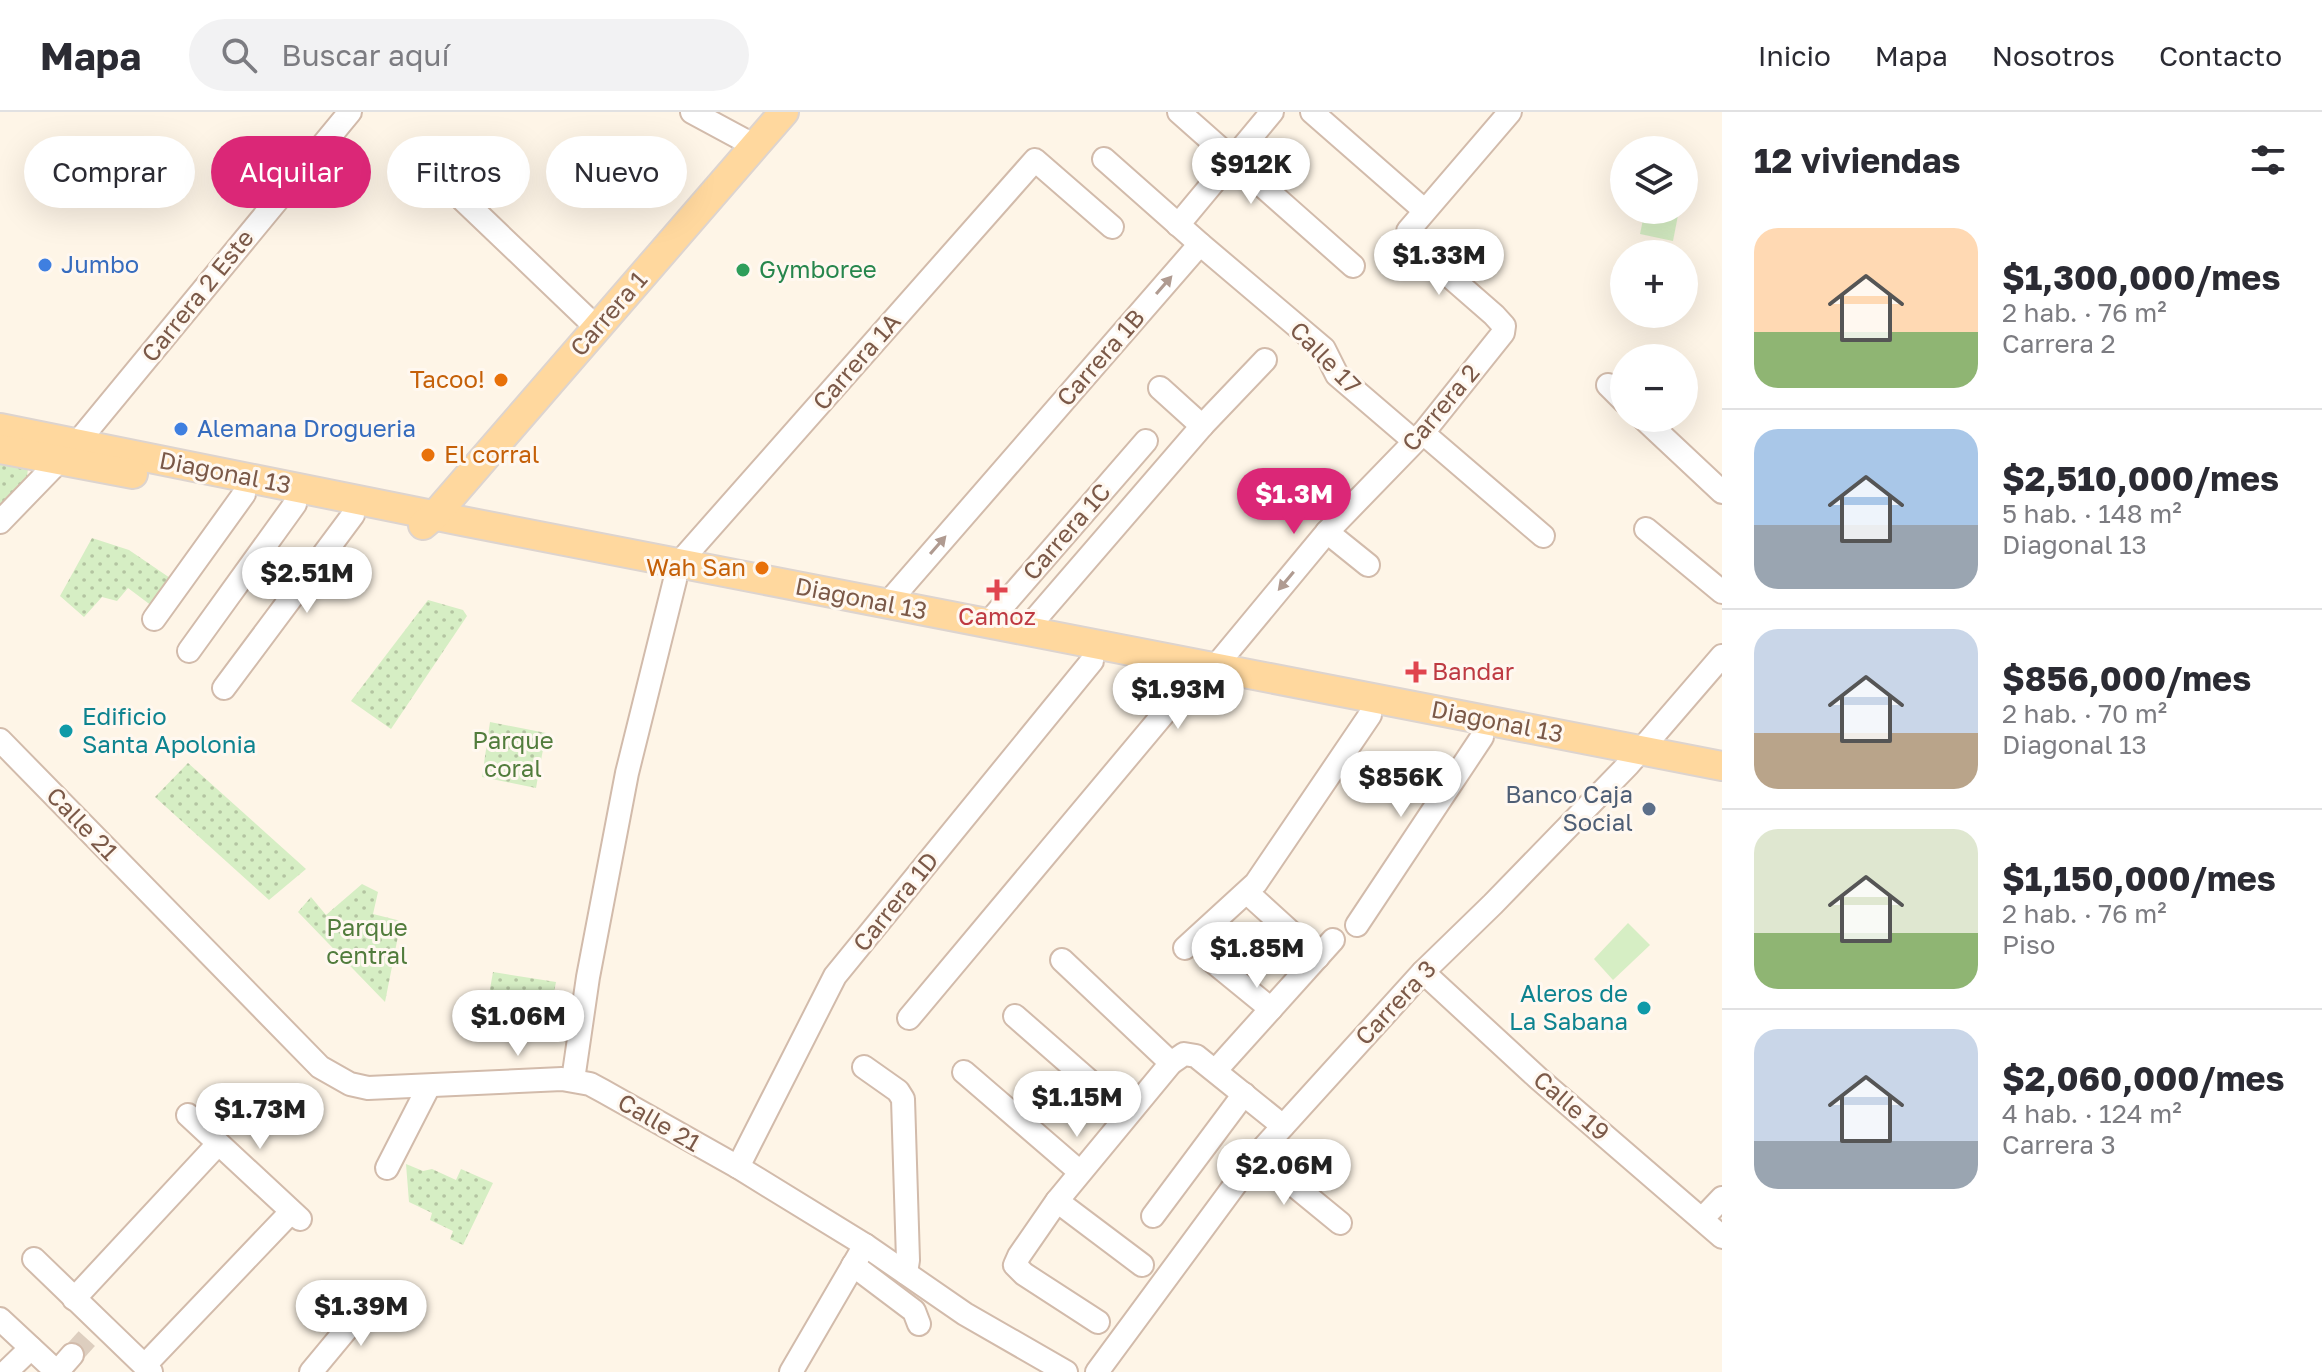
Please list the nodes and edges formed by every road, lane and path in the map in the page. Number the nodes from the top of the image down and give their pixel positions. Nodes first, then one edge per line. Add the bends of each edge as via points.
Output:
1 (350, 112) edge
2 (692, 112) edge
3 (784, 112) edge
4 (1179, 112) edge
5 (1272, 112) edge
6 (1312, 112) edge
7 (1506, 113) edge
8 (755, 146) junction
9 (1104, 159) dead end
10 (1232, 159) junction
11 (472, 208) edge
12 (1424, 210) junction
13 (1178, 225) junction
14 (1112, 227) dead end
15 (1200, 244) junction
16 (1353, 266) dead end
17 (597, 328) junction
18 (1265, 360) dead end
19 (1160, 388) dead end
20 (1202, 426) junction
21 (0, 428) edge
22 (1658, 432) edge
23 (1419, 437) junction
24 (1146, 441) dead end
25 (0, 449) edge
26 (68, 451) junction
27 (1722, 492) edge
28 (244, 494) junction
29 (295, 504) junction
30 (353, 515) junction
31 (0, 522) edge
32 (424, 522) junction
33 (1646, 529) dead end
34 (1327, 532) junction
35 (1543, 536) dead end
36 (1368, 565) dead end
37 (677, 572) junction
38 (1722, 592) edge
39 (887, 604) junction
40 (154, 619) dead end
41 (988, 623) junction
42 (1025, 631) junction
43 (189, 651) dead end
44 (1722, 656) edge
45 (1092, 661) junction
46 (1203, 674) junction
47 (224, 688) dead end
48 (1370, 715) junction
49 (1482, 737) junction
50 (0, 740) edge
51 (1635, 758) junction
52 (1722, 766) edge
53 (1722, 784) edge
54 (1252, 897) dead end
55 (1357, 925) dead end
56 (1333, 940) dead end
57 (1185, 948) dead end
58 (1318, 957) junction
59 (1062, 960) dead end
60 (1211, 960) dead end
61 (1423, 972) junction
62 (1271, 1009) junction
63 (1015, 1016) dead end
64 (909, 1018) dead end
65 (1171, 1063) junction
66 (864, 1067) dead end
67 (1216, 1070) junction
68 (964, 1072) dead end
69 (573, 1080) junction
70 (429, 1086) junction
71 (1244, 1094) junction
72 (1127, 1114) junction
73 (188, 1115) dead end
74 (1283, 1126) junction
75 (218, 1144) junction
76 (1257, 1155) junction
77 (738, 1167) junction
78 (387, 1168) dead end
79 (1080, 1172) junction
80 (1722, 1198) edge
81 (1057, 1201) junction
82 (1153, 1216) dead end
83 (1702, 1219) junction
84 (1340, 1223) dead end
85 (1722, 1237) edge
86 (865, 1245) junction
87 (34, 1259) dead end
88 (853, 1265) junction
89 (1142, 1265) dead end
90 (906, 1273) junction
91 (375, 1295) dead end
92 (74, 1299) junction
93 (0, 1319) edge
94 (1098, 1322) dead end
95 (919, 1324) dead end
96 (31, 1348) junction
97 (72, 1355) tunnel mouth
98 (148, 1369) edge
99 (6, 1372) edge
100 (57, 1372) edge
101 (311, 1372) edge
102 (791, 1372) edge
103 (1066, 1372) edge
104 (1097, 1372) edge

1 - 26 street, Carrera 2 Este
2 - 8 street
3 - 8 main road, Carrera 1
4 - 10 street
5 - 10 street
6 - 12 street
7 - 12 street
8 - 17 main road, Carrera 1
9 - 13 street
10 - 13 street
10 - 16 street
11 - 17 street
12 - 23 street, Carrera 2 via 1408,231 1409,238 1504,326
13 - 15 street
14 - 37 street, Carrera 1A via 1035,160
15 - 23 street, Calle 17 via 1324,349 1337,375
39 -> 15 street, Carrera 1B
17 - 32 main road, Carrera 1
18 - 20 street
19 - 20 street
20 - 42 street
21 - 26 main road, Diagonal 13
22 - 27 street
23 - 34 street, Carrera 2
23 - 35 street, Calle 17
24 - 41 street, Carrera 1C
25 - 26 main road, Diagonal 13
26 - 28 main road, Diagonal 13
26 - 31 street, Carrera 2 Este
26 - 32 main road, Diagonal 13
28 - 29 main road, Diagonal 13
28 - 40 street
29 - 30 main road, Diagonal 13
29 - 43 street
30 - 32 main road, Diagonal 13
30 - 47 street
32 - 37 main road, Diagonal 13
33 - 38 street
34 - 36 street
34 -> 46 street, Carrera 2
37 - 39 main road, Diagonal 13
37 - 45 main road, Diagonal 13
37 - 69 street, Carrera 1A via 627,773
39 - 41 main road, Diagonal 13
41 - 42 main road, Diagonal 13
42 - 46 main road, Diagonal 13
44 - 51 street, Carrera 3
45 - 46 main road, Diagonal 13
45 - 77 street, Carrera 1D via 835,976
46 - 48 main road, Diagonal 13
46 - 51 main road, Diagonal 13
46 - 64 street, Carrera 2
48 - 49 main road, Diagonal 13
48 - 57 street via 1256,883
49 - 51 main road, Diagonal 13
49 - 55 street
50 - 70 street, Calle 21 via 320,1067 362,1087
51 - 52 main road, Diagonal 13
51 - 53 main road, Diagonal 13
51 - 61 street, Carrera 3
54 - 58 street
56 - 58 street
58 - 62 street
59 - 65 street
60 - 62 street
61 - 74 street, Carrera 3
61 - 83 street, Calle 19
62 - 67 street
63 - 72 street
65 - 67 street via 1184,1054
65 - 72 street
66 - 90 street via 903,1099
67 - 71 street
68 - 79 street
69 - 70 street, Calle 21
69 - 77 street, Calle 21 via 603,1091
70 - 78 street
71 - 74 street
71 - 82 street
72 - 79 street
73 - 75 street
74 - 76 street, Carrera 3
75 - 92 street
75 - 98 street via 296,1216
76 - 84 street
76 - 104 street, Carrera 3
77 - 86 street, Calle 21
79 - 81 street
80 - 83 street
81 - 89 street
81 - 94 street via 1015,1265
83 - 85 street, Calle 19
86 - 88 street
86 - 90 street, Calle 21
87 - 92 street
88 - 95 street via 914,1311
88 - 102 street
90 - 103 street, Calle 21
91 - 101 street
92 - 98 street via 96,1328
93 - 96 street
96 - 99 street
96 - 100 street
97 - 100 street

